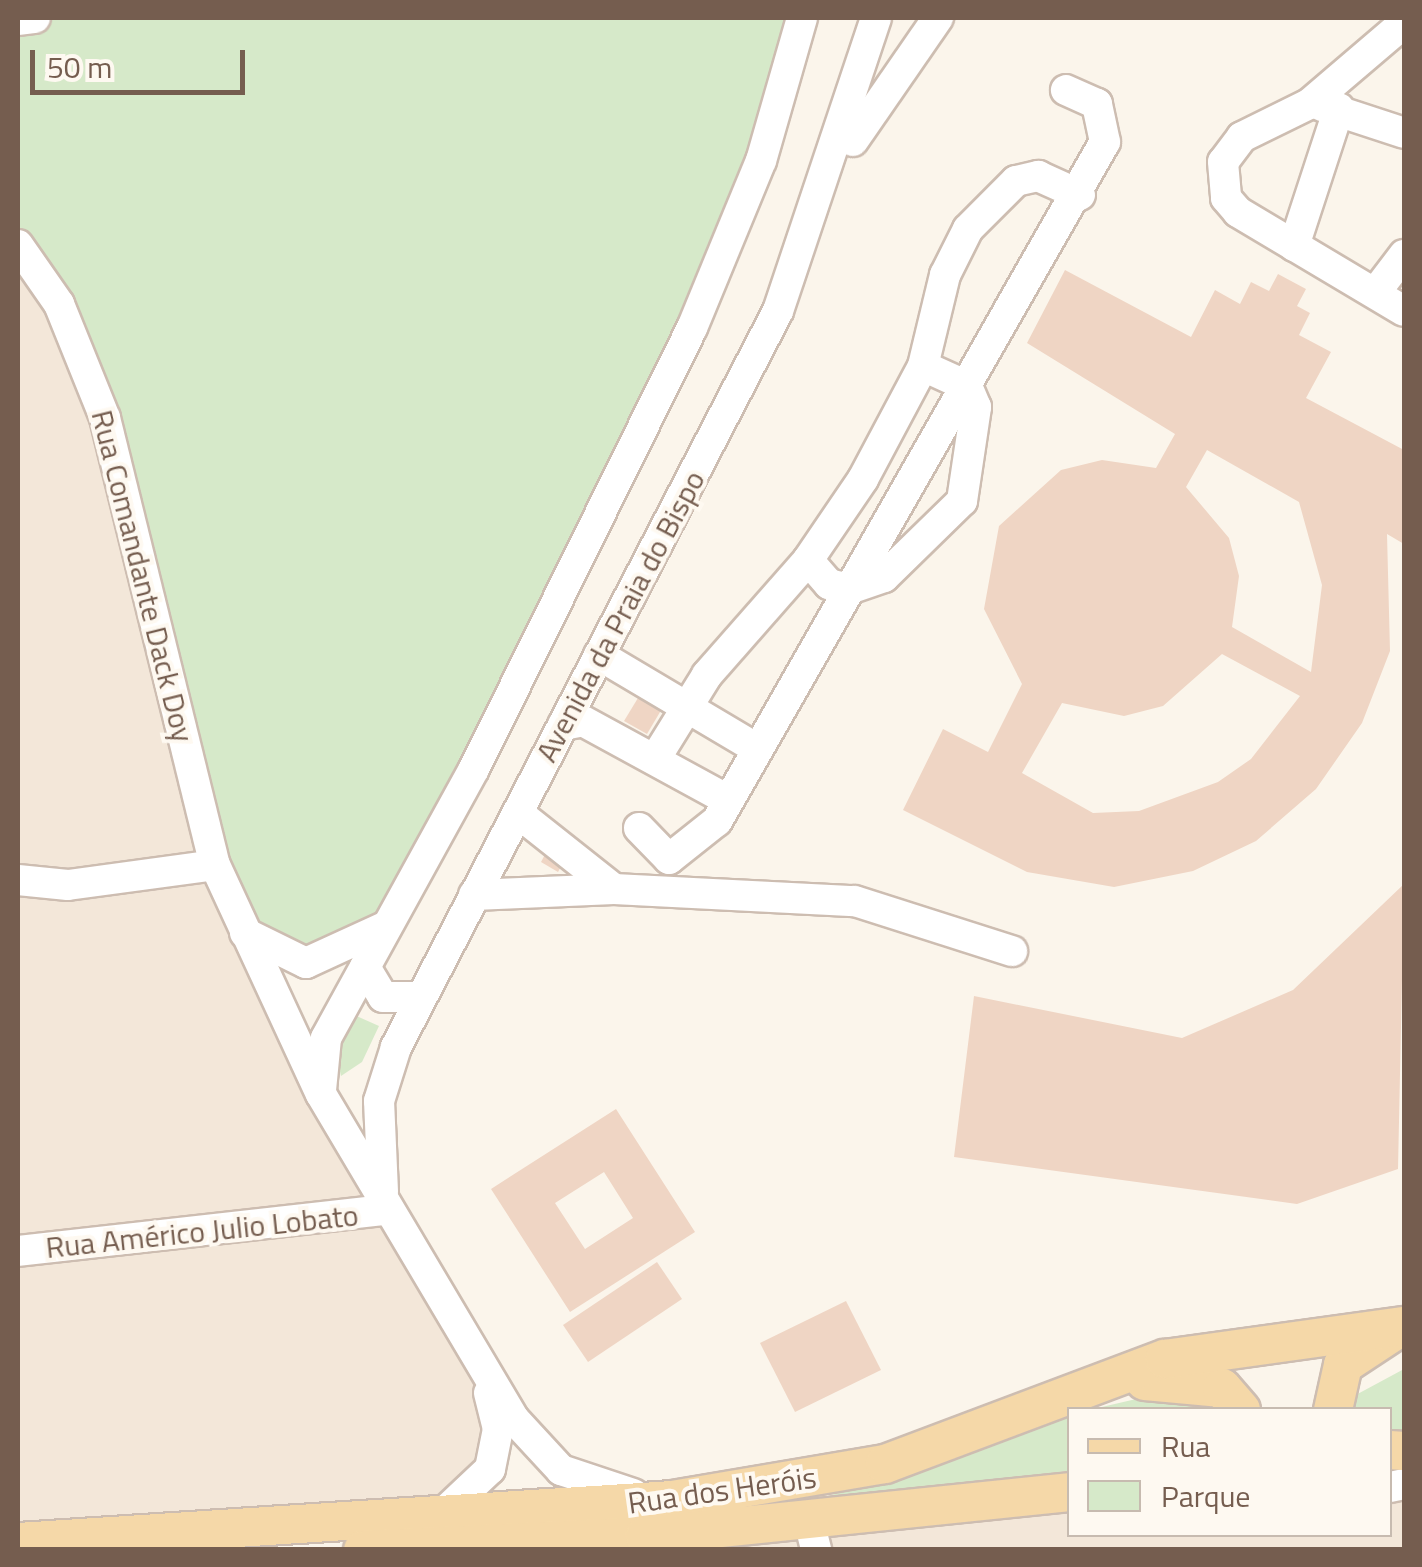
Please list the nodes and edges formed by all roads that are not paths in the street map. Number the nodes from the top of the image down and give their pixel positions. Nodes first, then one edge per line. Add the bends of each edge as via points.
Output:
1 (35, 18) edge
2 (802, 18) edge
3 (876, 18) edge
4 (938, 18) edge
5 (18, 20) edge
6 (1404, 22) edge
7 (1066, 90) dead end
8 (1324, 106) junction
9 (1404, 133) edge
10 (828, 182) junction
11 (1080, 194) junction
12 (18, 245) edge
13 (1294, 246) junction
14 (1404, 255) edge
15 (1375, 293) junction
16 (1404, 312) edge
17 (923, 366) junction
18 (967, 386) junction
19 (808, 560) junction
20 (849, 589) junction
21 (599, 655) junction
22 (684, 710) junction
23 (562, 724) junction
24 (757, 750) junction
25 (655, 759) junction
26 (728, 800) junction
27 (518, 813) junction
28 (638, 828) dead end
29 (215, 865) junction
30 (18, 880) edge
31 (614, 889) junction
32 (474, 895) junction
33 (390, 924) junction
34 (242, 931) junction
35 (1012, 951) dead end
36 (365, 968) junction
37 (419, 997) junction
38 (321, 1094) junction
39 (386, 1210) junction
40 (18, 1251) edge
41 (1404, 1327) edge
42 (485, 1376) junction
43 (1080, 1391) junction
44 (1238, 1407) edge
45 (1334, 1407) edge
46 (1067, 1492) edge
47 (672, 1500) junction
48 (812, 1535) edge
49 (431, 1538) edge
50 (18, 1542) edge
51 (364, 1550) edge

1 - 5 street
2 - 33 street, Avenida da Praia do Bispo via 761,161 692,328
3 - 10 street, Avenida da Praia do Bispo
4 - 10 street
6 - 8 street
7 - 11 street via 1088,95 1107,128
8 - 9 street
8 - 13 street
8 - 13 street via 1242,137 1224,162 1226,198
10 - 21 street, Avenida da Praia do Bispo via 778,312
11 - 17 street via 1038,176 994,196 945,274
11 - 18 street
12 - 29 street, Rua Comandante Dack Doy via 60,304 105,418
13 - 15 street
14 - 15 street
15 - 16 street
17 - 18 street
17 - 19 street
18 - 20 street
18 - 20 street via 978,437 962,501 920,552
19 - 20 street via 829,584
19 - 22 street
20 - 24 street
21 - 22 street
21 - 23 street, Avenida da Praia do Bispo
22 - 24 street
22 - 25 street
23 - 25 street via 583,720
23 - 27 street, Avenida da Praia do Bispo
24 - 26 street
25 - 26 street
26 - 28 street via 701,842 669,859 654,853
27 - 31 street
27 - 32 street, Avenida da Praia do Bispo
29 - 30 street via 68,885
29 - 34 street, Rua Comandante Dack Doy
31 - 32 street
31 - 35 street via 855,901
32 - 37 street, Avenida da Praia do Bispo
33 - 34 street via 306,963
33 - 36 street, Avenida da Praia do Bispo
34 - 38 street, Rua Comandante Dack Doy
36 - 37 street via 382,996
36 - 38 street, Avenida da Praia do Bispo via 326,1038
37 - 39 street, Avenida da Praia do Bispo via 378,1100
38 - 39 street, Rua Comandante Dack Doy
39 - 40 street, Rua Américo Julio Lobato
39 - 42 street, Rua Comandante Dack Doy
41 - 43 main road, Rua dos Heróis via 1165,1359
41 - 45 main road via 1343,1365
42 - 47 street, Rua Comandante Dack Doy via 561,1470 602,1488
42 - 49 street, Rua Comandante Dack Doy via 498,1429 490,1469
43 - 44 main road via 1191,1379 1222,1388
43 - 47 main road, Rua dos Heróis via 885,1464
46 - 48 main road, Rua dos Heróis
47 - 49 main road, Rua dos Heróis
48 - 49 main road, Rua dos Heróis
49 - 50 main road, Rua dos Heróis
49 - 51 main road, Rua dos Heróis

